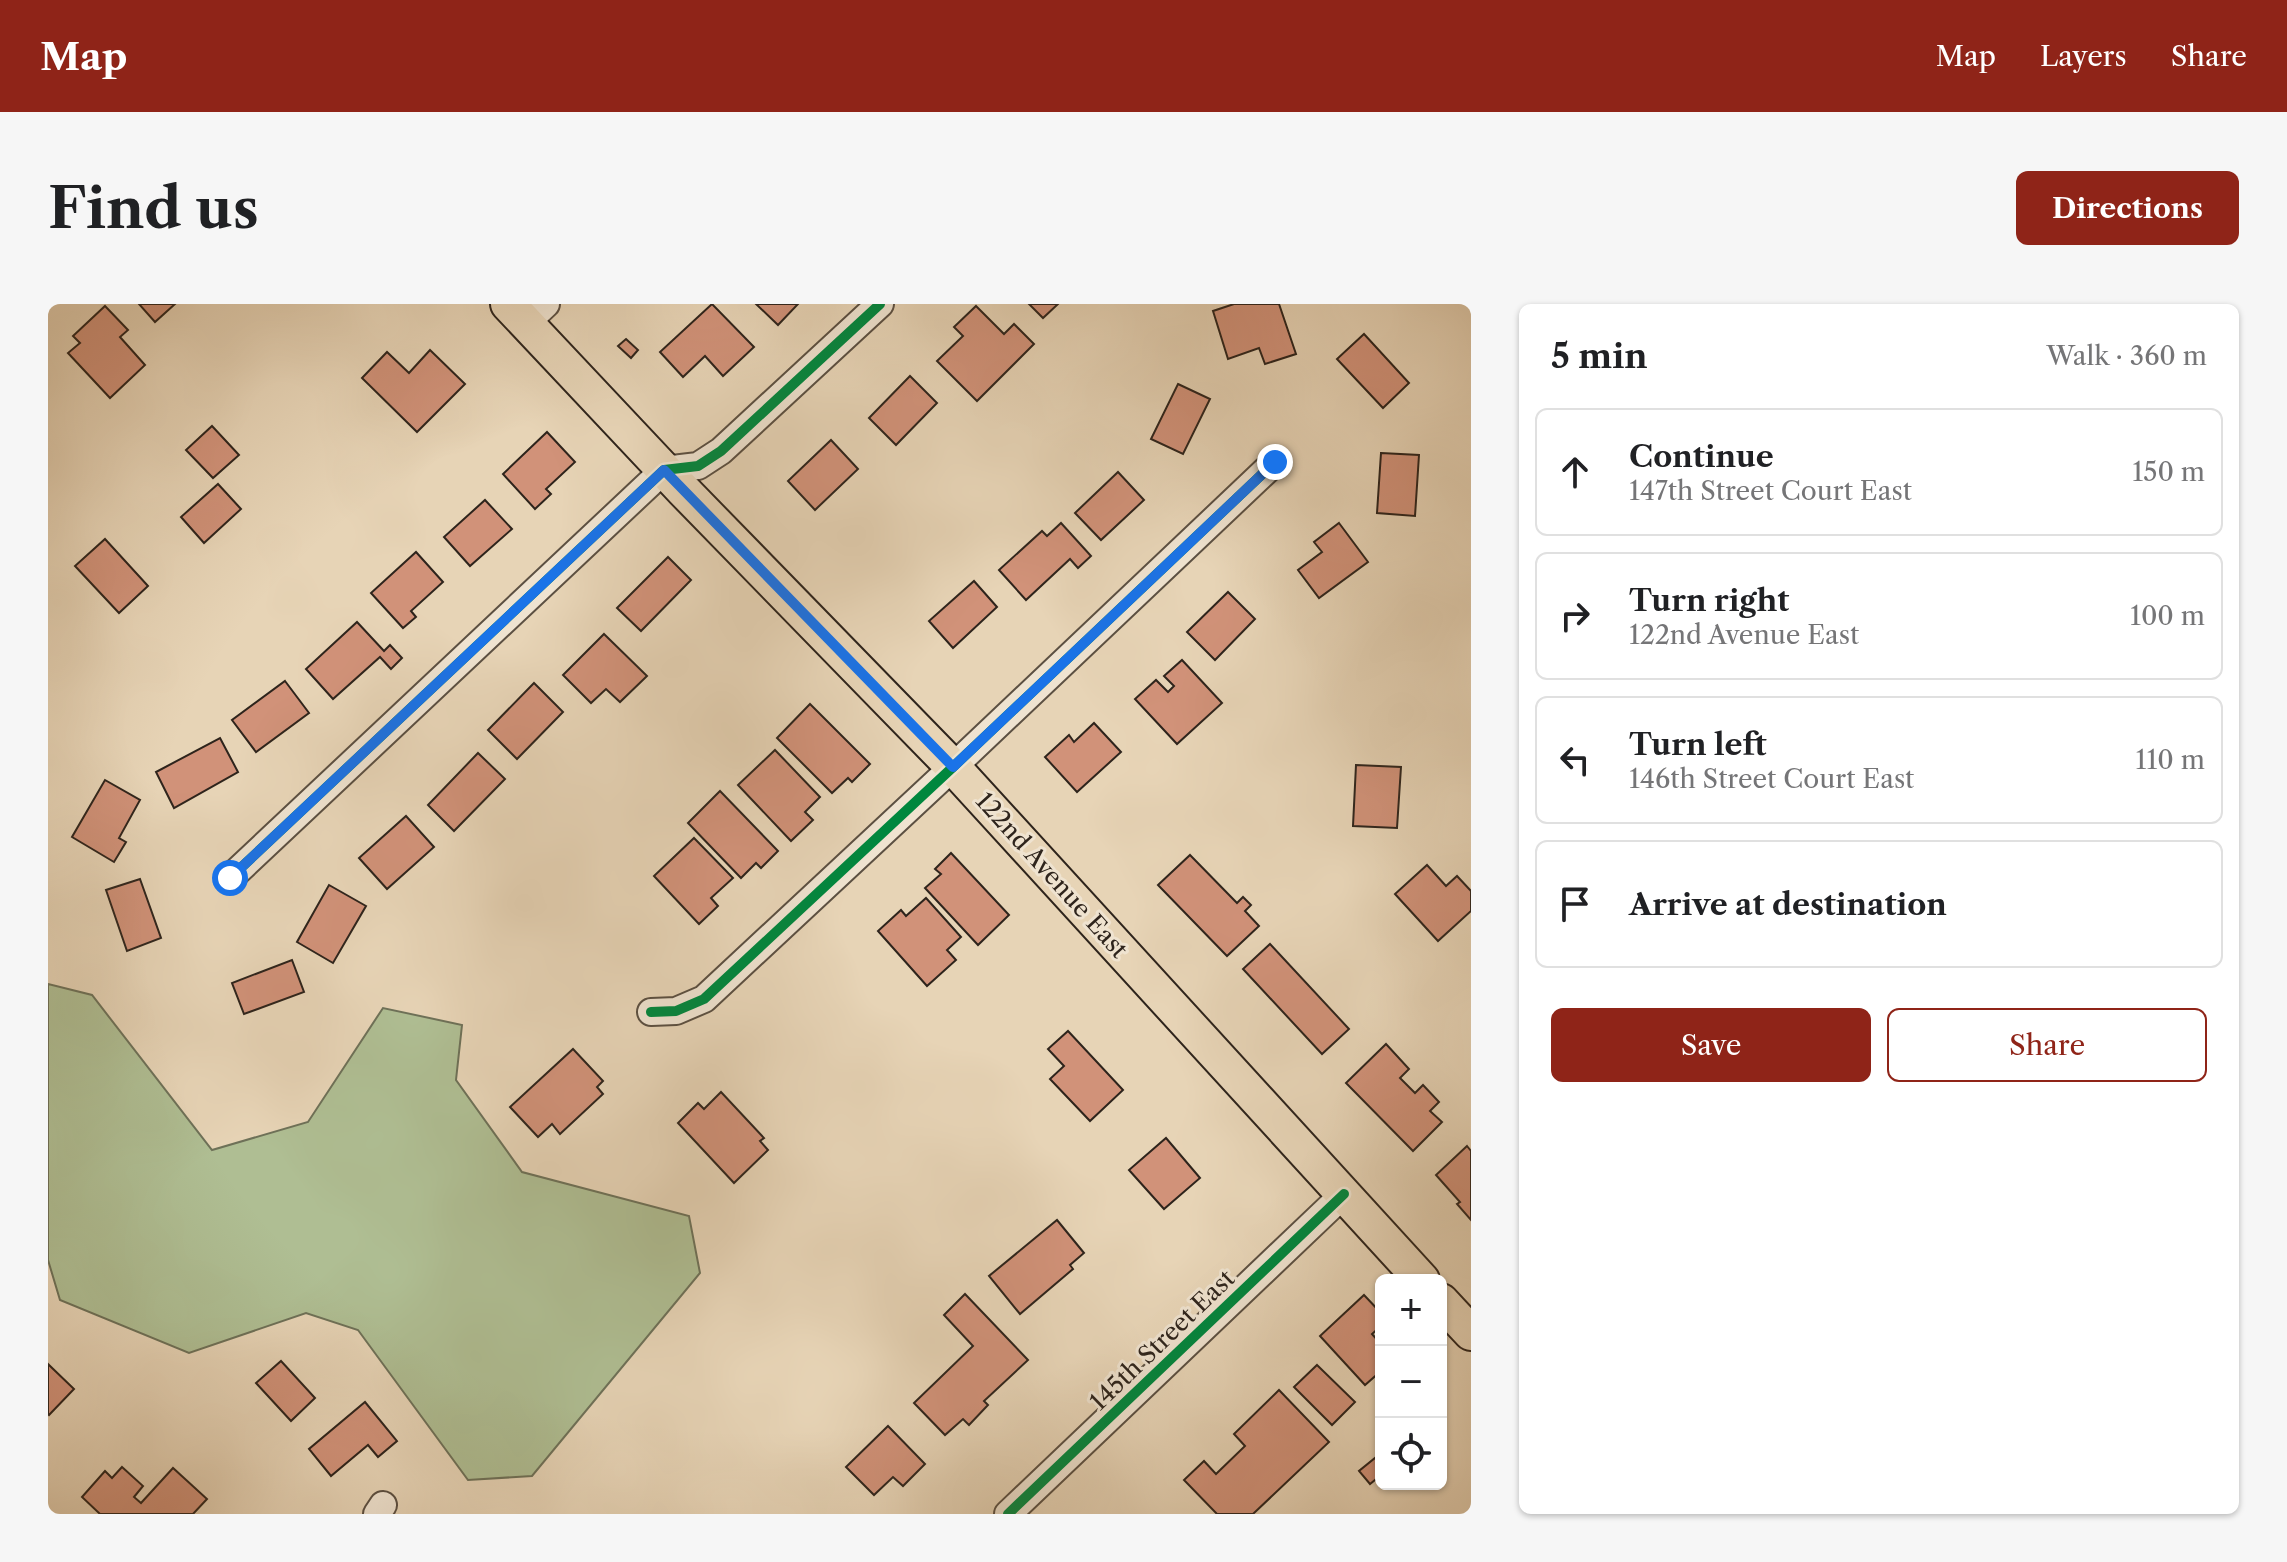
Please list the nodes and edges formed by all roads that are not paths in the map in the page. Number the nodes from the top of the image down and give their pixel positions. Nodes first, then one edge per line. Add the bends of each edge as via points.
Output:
1 (880, 304) edge
2 (527, 310) edge
3 (1275, 462) dead end
4 (664, 470) junction
5 (953, 767) junction
6 (230, 878) dead end
7 (651, 1012) dead end
8 (1344, 1194) junction
9 (1417, 1274) edge
10 (1447, 1307) edge
11 (1471, 1333) edge
12 (1008, 1514) edge

1 - 4 street via 721,451 698,466
2 - 4 main road, 122nd Avenue East
3 - 5 street
4 - 5 main road, 122nd Avenue East
4 - 6 street
5 - 7 street via 704,999 676,1011
5 - 8 main road, 122nd Avenue East
8 - 9 main road, 122nd Avenue East
8 - 12 street, 145th Street East
10 - 11 main road

